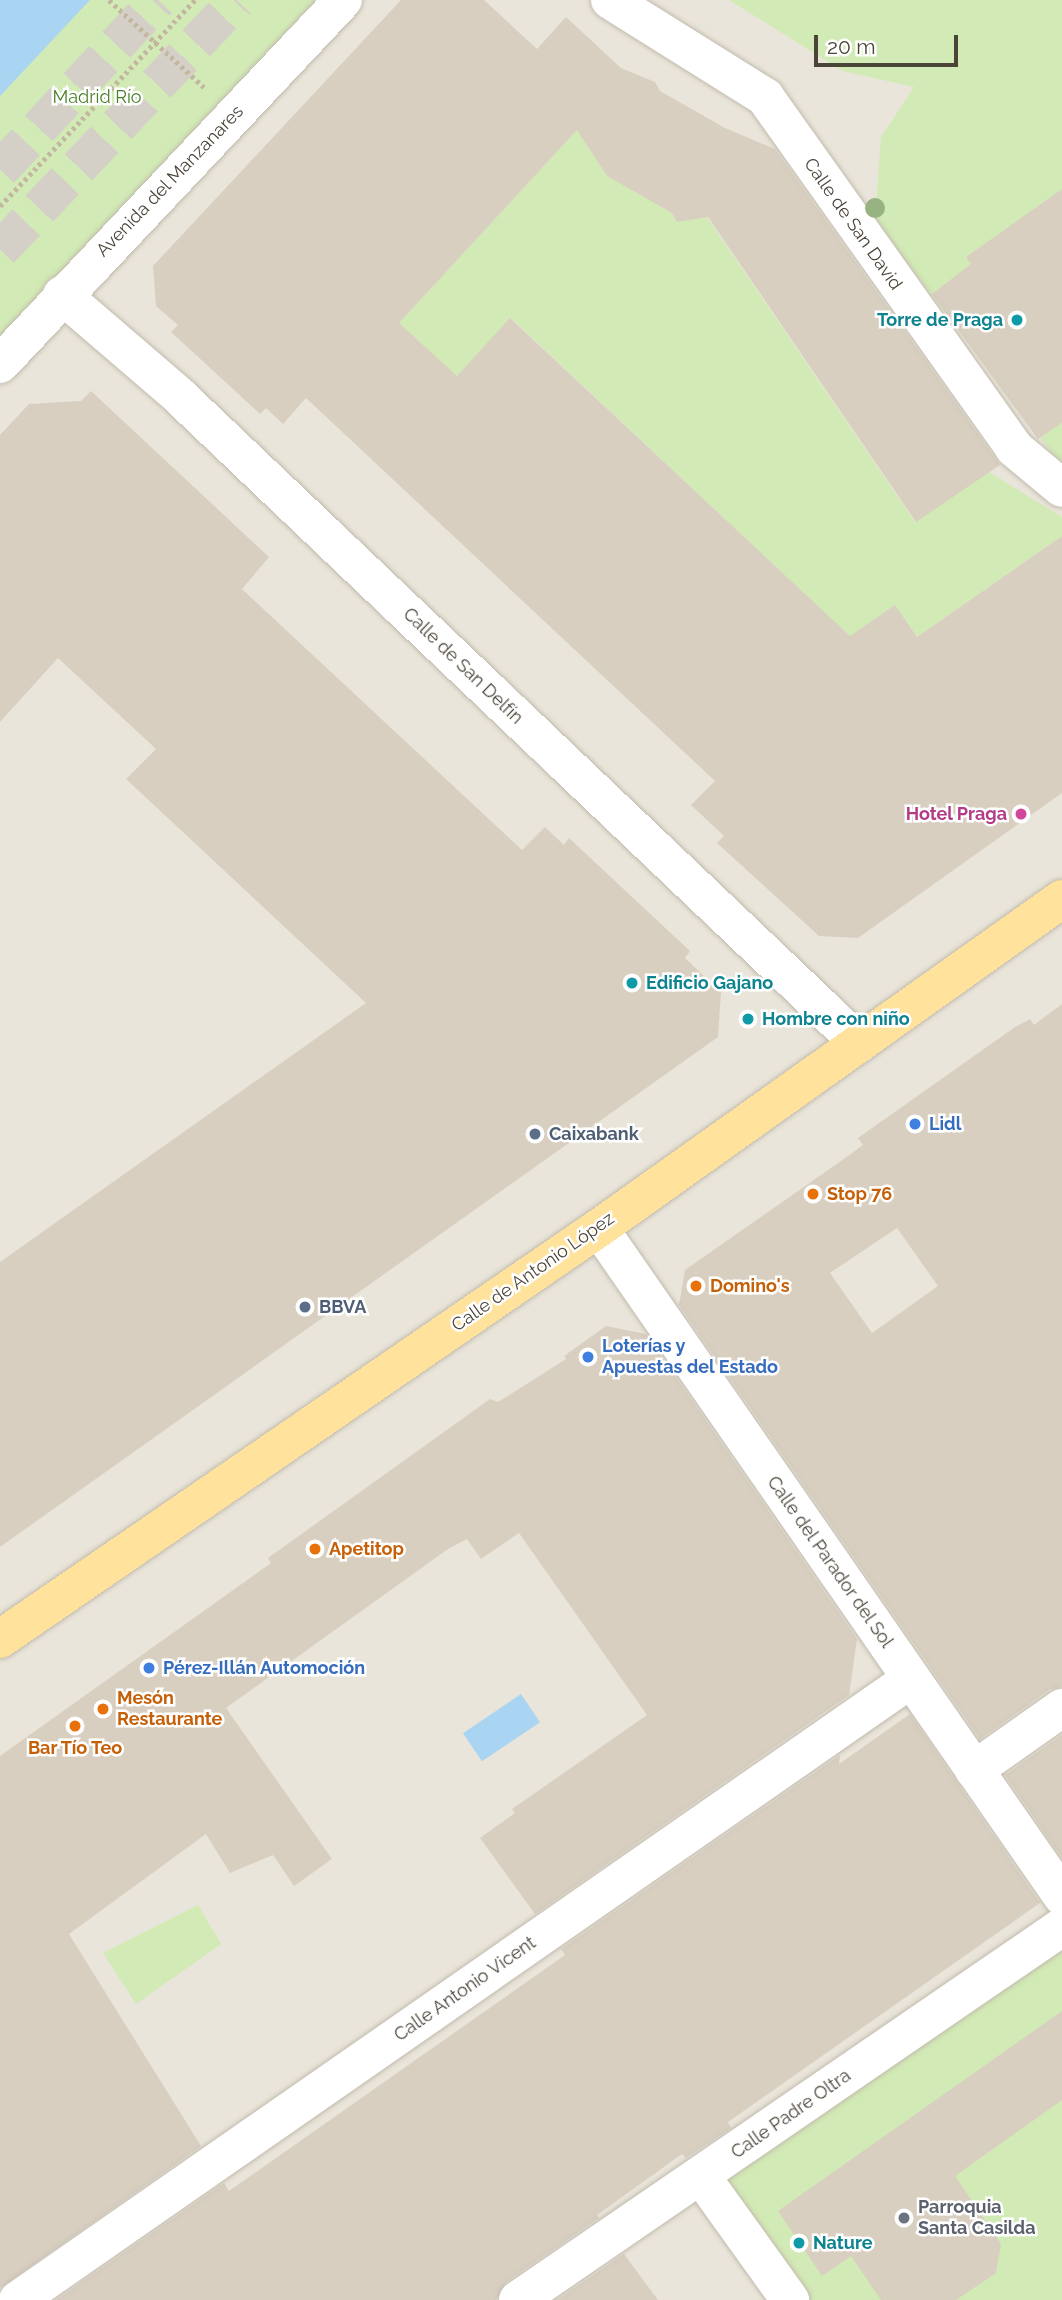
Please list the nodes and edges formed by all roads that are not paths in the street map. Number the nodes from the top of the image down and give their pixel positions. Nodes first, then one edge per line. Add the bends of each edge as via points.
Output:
1 (343, 0) edge
2 (610, 0) edge
3 (62, 295) junction
4 (0, 363) edge
5 (1062, 488) edge
6 (1062, 900) edge
7 (859, 1043) junction
8 (599, 1228) junction
9 (0, 1639) edge
10 (911, 1679) junction
11 (1062, 1708) edge
12 (974, 1770) junction
13 (1062, 1896) edge
14 (1062, 1927) edge
15 (701, 2176) junction
16 (18, 2300) edge
17 (519, 2300) edge
18 (790, 2300) edge

1 - 3 street, Avenida del Manzanares
2 - 5 street, Calle de San David via 765,97 1014,448
3 - 4 street, Avenida del Manzanares
3 - 7 street, Calle de San Delfín via 186,402
6 - 7 main road, Calle de Antonio López
7 - 8 main road, Calle de Antonio López
8 - 9 main road, Calle de Antonio López
8 - 10 street, Calle del Parador del Sol
10 - 12 street, Calle del Parador del Sol
10 - 16 street, Calle Antonio Vicent
11 - 12 street
12 - 13 street, Calle del Parador del Sol
14 - 15 street, Calle Padre Oltra
15 - 17 street, Calle Padre Oltra
15 - 18 street

